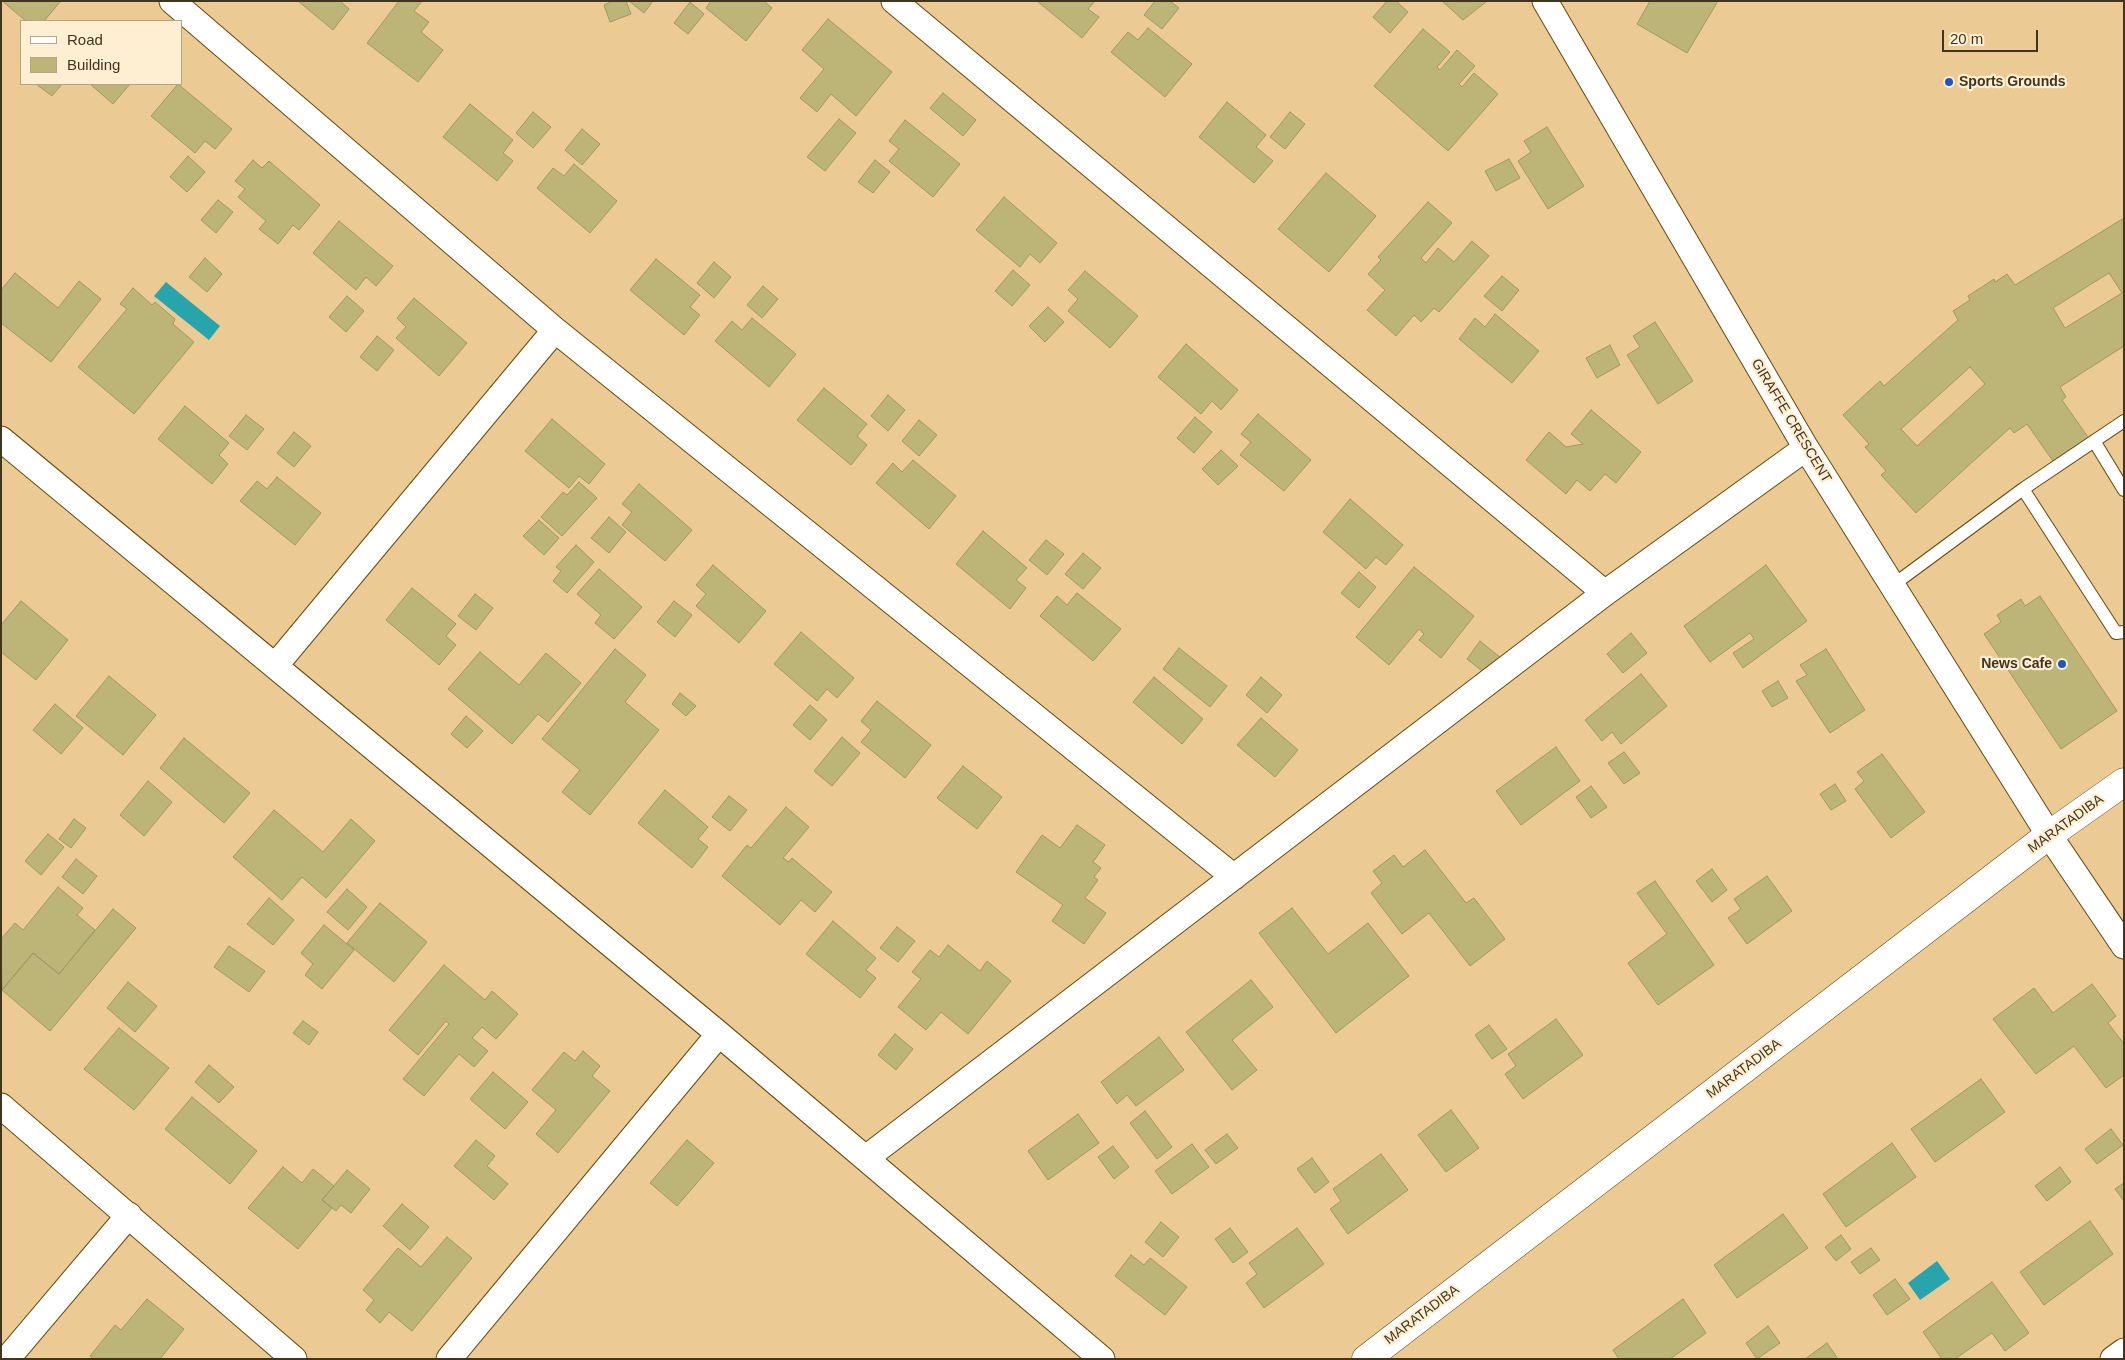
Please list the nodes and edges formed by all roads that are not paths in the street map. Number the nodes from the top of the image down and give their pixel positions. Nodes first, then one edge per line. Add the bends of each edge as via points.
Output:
1 (172, 1) edge
2 (894, 1) edge
3 (1545, 1) edge
4 (555, 330) junction
5 (2124, 421) edge
6 (1, 439) edge
7 (2094, 441) junction
8 (1806, 448) junction
9 (2023, 489) junction
10 (2124, 490) edge
11 (1893, 586) junction
12 (1605, 593) junction
13 (2124, 632) edge
14 (275, 666) junction
15 (2124, 782) edge
16 (2049, 835) junction
17 (1234, 877) junction
18 (2124, 946) edge
19 (719, 1034) junction
20 (1, 1106) edge
21 (866, 1158) junction
22 (129, 1215) junction
23 (2124, 1351) edge
24 (7, 1359) edge
25 (294, 1359) edge
26 (449, 1359) edge
27 (1102, 1359) edge
28 (1366, 1359) edge
29 (2113, 1359) edge

1 - 4 street
2 - 12 street
3 - 8 street, GIRAFFE CRESCENT
4 - 14 street
4 - 17 street
5 - 7 lane
6 - 14 street
7 - 9 lane
7 - 10 lane
8 - 11 street, GIRAFFE CRESCENT
8 - 12 street
9 - 11 lane
9 - 13 lane via 2116,633
11 - 16 street, GIRAFFE CRESCENT
12 - 17 street
14 - 19 street
15 - 16 street, MARATADIBA
16 - 18 street, GIRAFFE CRESCENT
16 - 28 street, MARATADIBA
17 - 21 street
19 - 21 street
19 - 26 street
20 - 22 street
21 - 27 street
22 - 24 street
22 - 25 street
23 - 29 street

